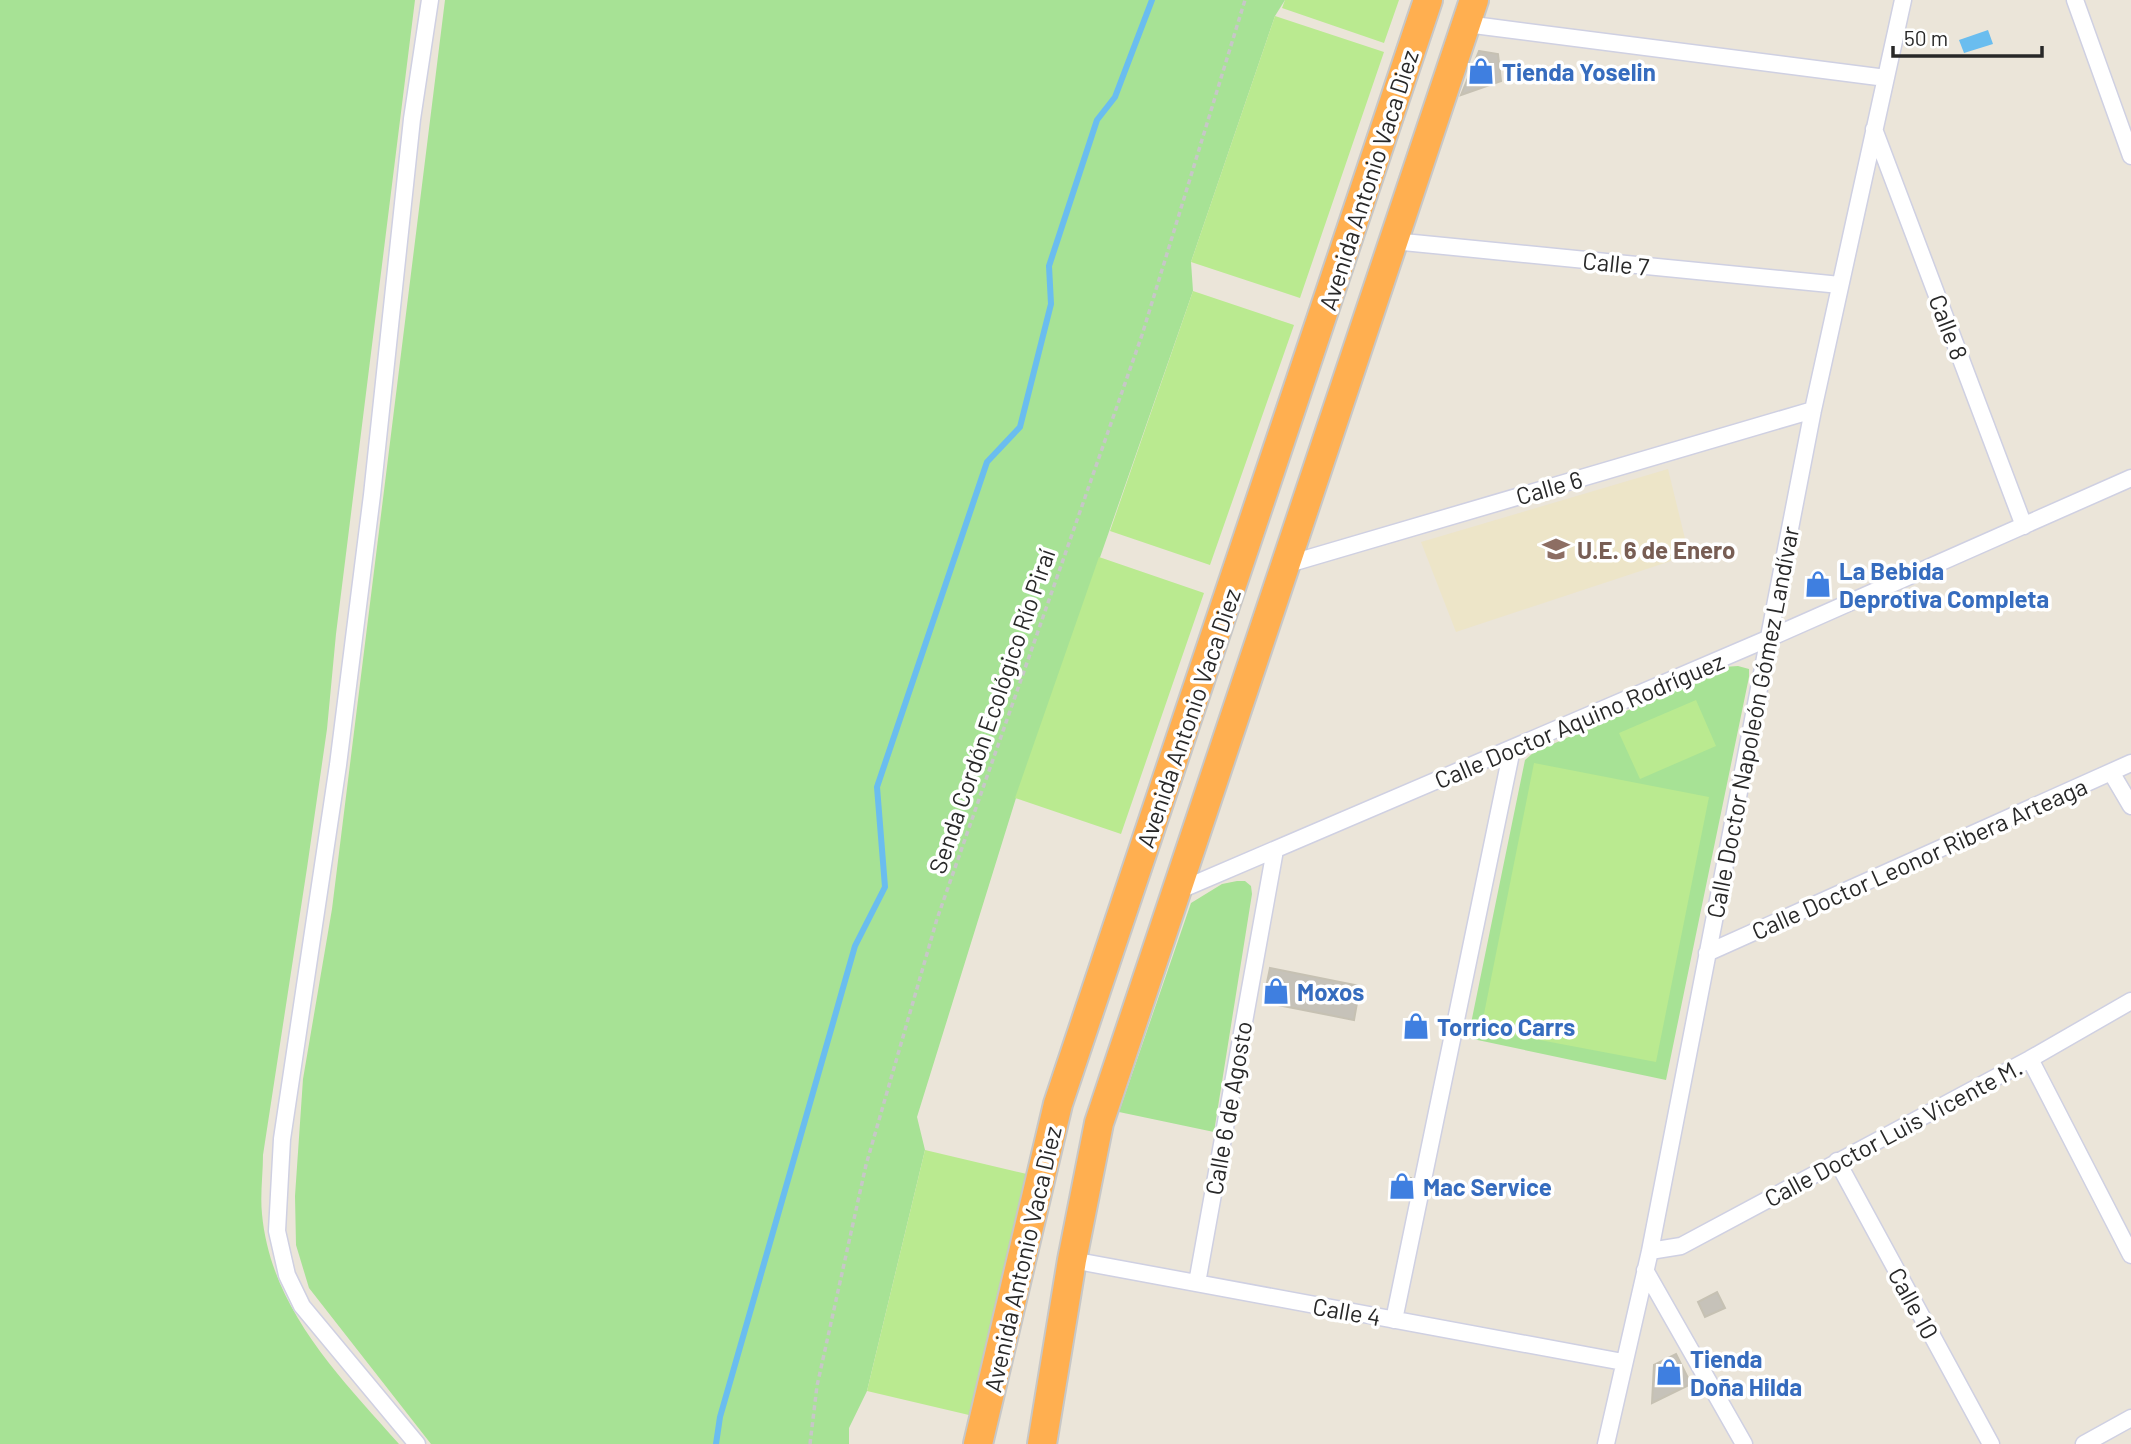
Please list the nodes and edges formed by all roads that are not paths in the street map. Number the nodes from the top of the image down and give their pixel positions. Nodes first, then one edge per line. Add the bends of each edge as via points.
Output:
1 (430, 0) edge
2 (1428, 0) edge
3 (1903, 0) edge
4 (2075, 0) edge
5 (1470, 12) edge
6 (1886, 78) junction
7 (1390, 117) junction
8 (1873, 128) junction
9 (2131, 156) edge
10 (1393, 241) junction
11 (1840, 285) junction
12 (1813, 410) junction
13 (2131, 478) edge
14 (2024, 526) junction
15 (1284, 565) junction
16 (1768, 639) junction
17 (1512, 749) junction
18 (2131, 763) edge
19 (2112, 772) junction
20 (2131, 806) edge
21 (1275, 850) junction
22 (1178, 891) junction
23 (1707, 953) junction
24 (2131, 1001) edge
25 (2029, 1059) junction
26 (1837, 1161) junction
27 (1650, 1251) junction
28 (2131, 1255) edge
29 (1072, 1260) junction
30 (1645, 1270) junction
31 (1197, 1283) junction
32 (1394, 1320) junction
33 (1623, 1362) junction
34 (2131, 1418) edge
35 (417, 1444) edge
36 (978, 1444) edge
37 (1042, 1444) edge
38 (1606, 1444) edge
39 (1744, 1444) edge
40 (1991, 1444) edge
41 (2084, 1444) edge

1 - 35 street via 412,119 338,765 282,1139 277,1231 287,1275 302,1306
2 - 7 highway, Avenida Antonio Vaca Diez
3 - 6 street, Calle Doctor Napoleón Gómez Landívar
4 - 9 street
5 - 6 street
5 - 10 highway, Avenida Antonio Vaca Diez
6 - 8 street, Calle Doctor Napoleón Gómez Landívar
7 - 10 highway via 1394,138 1366,226 1372,237
7 - 36 highway, Avenida Antonio Vaca Diez via 1058,1104
8 - 11 street, Calle Doctor Napoleón Gómez Landívar
8 - 14 street, Calle 8
10 - 11 street, Calle 7
10 - 15 highway, Avenida Antonio Vaca Diez
11 - 12 street, Calle Doctor Napoleón Gómez Landívar
12 - 15 street, Calle 6
12 - 16 street, Calle Doctor Napoleón Gómez Landívar
13 - 14 street, Calle Doctor Aquino Rodríguez
14 - 16 street, Calle Doctor Aquino Rodríguez
15 - 22 highway, Avenida Antonio Vaca Diez
16 - 17 street, Calle Doctor Aquino Rodríguez
16 - 23 street, Calle Doctor Napoleón Gómez Landívar
17 - 21 street, Calle Doctor Aquino Rodríguez
17 - 32 street
18 - 19 street, Calle Doctor Leonor Ribera Arteaga
19 - 20 street
19 - 23 street, Calle Doctor Leonor Ribera Arteaga
21 - 22 street, Calle Doctor Aquino Rodríguez
21 - 31 street, Calle 6 de Agosto
22 - 29 highway, Avenida Antonio Vaca Diez via 1099,1123
23 - 27 street, Calle Doctor Napoleón Gómez Landívar
24 - 25 street, Calle Doctor Luis Vicente M.
25 - 26 street, Calle Doctor Luis Vicente M.
25 - 28 street
26 - 27 street, Calle Doctor Luis Vicente M. via 1681,1245
26 - 40 street, Calle 10
27 - 30 street, Calle Doctor Napoleón Gómez Landívar
29 - 31 street, Calle 4
29 - 37 highway, Avenida Antonio Vaca Diez
30 - 33 street, Calle Doctor Napoleón Gómez Landívar
30 - 39 street
31 - 32 street, Calle 4
32 - 33 street, Calle 4
33 - 38 street, Calle Doctor Napoleón Gómez Landívar
34 - 41 street

